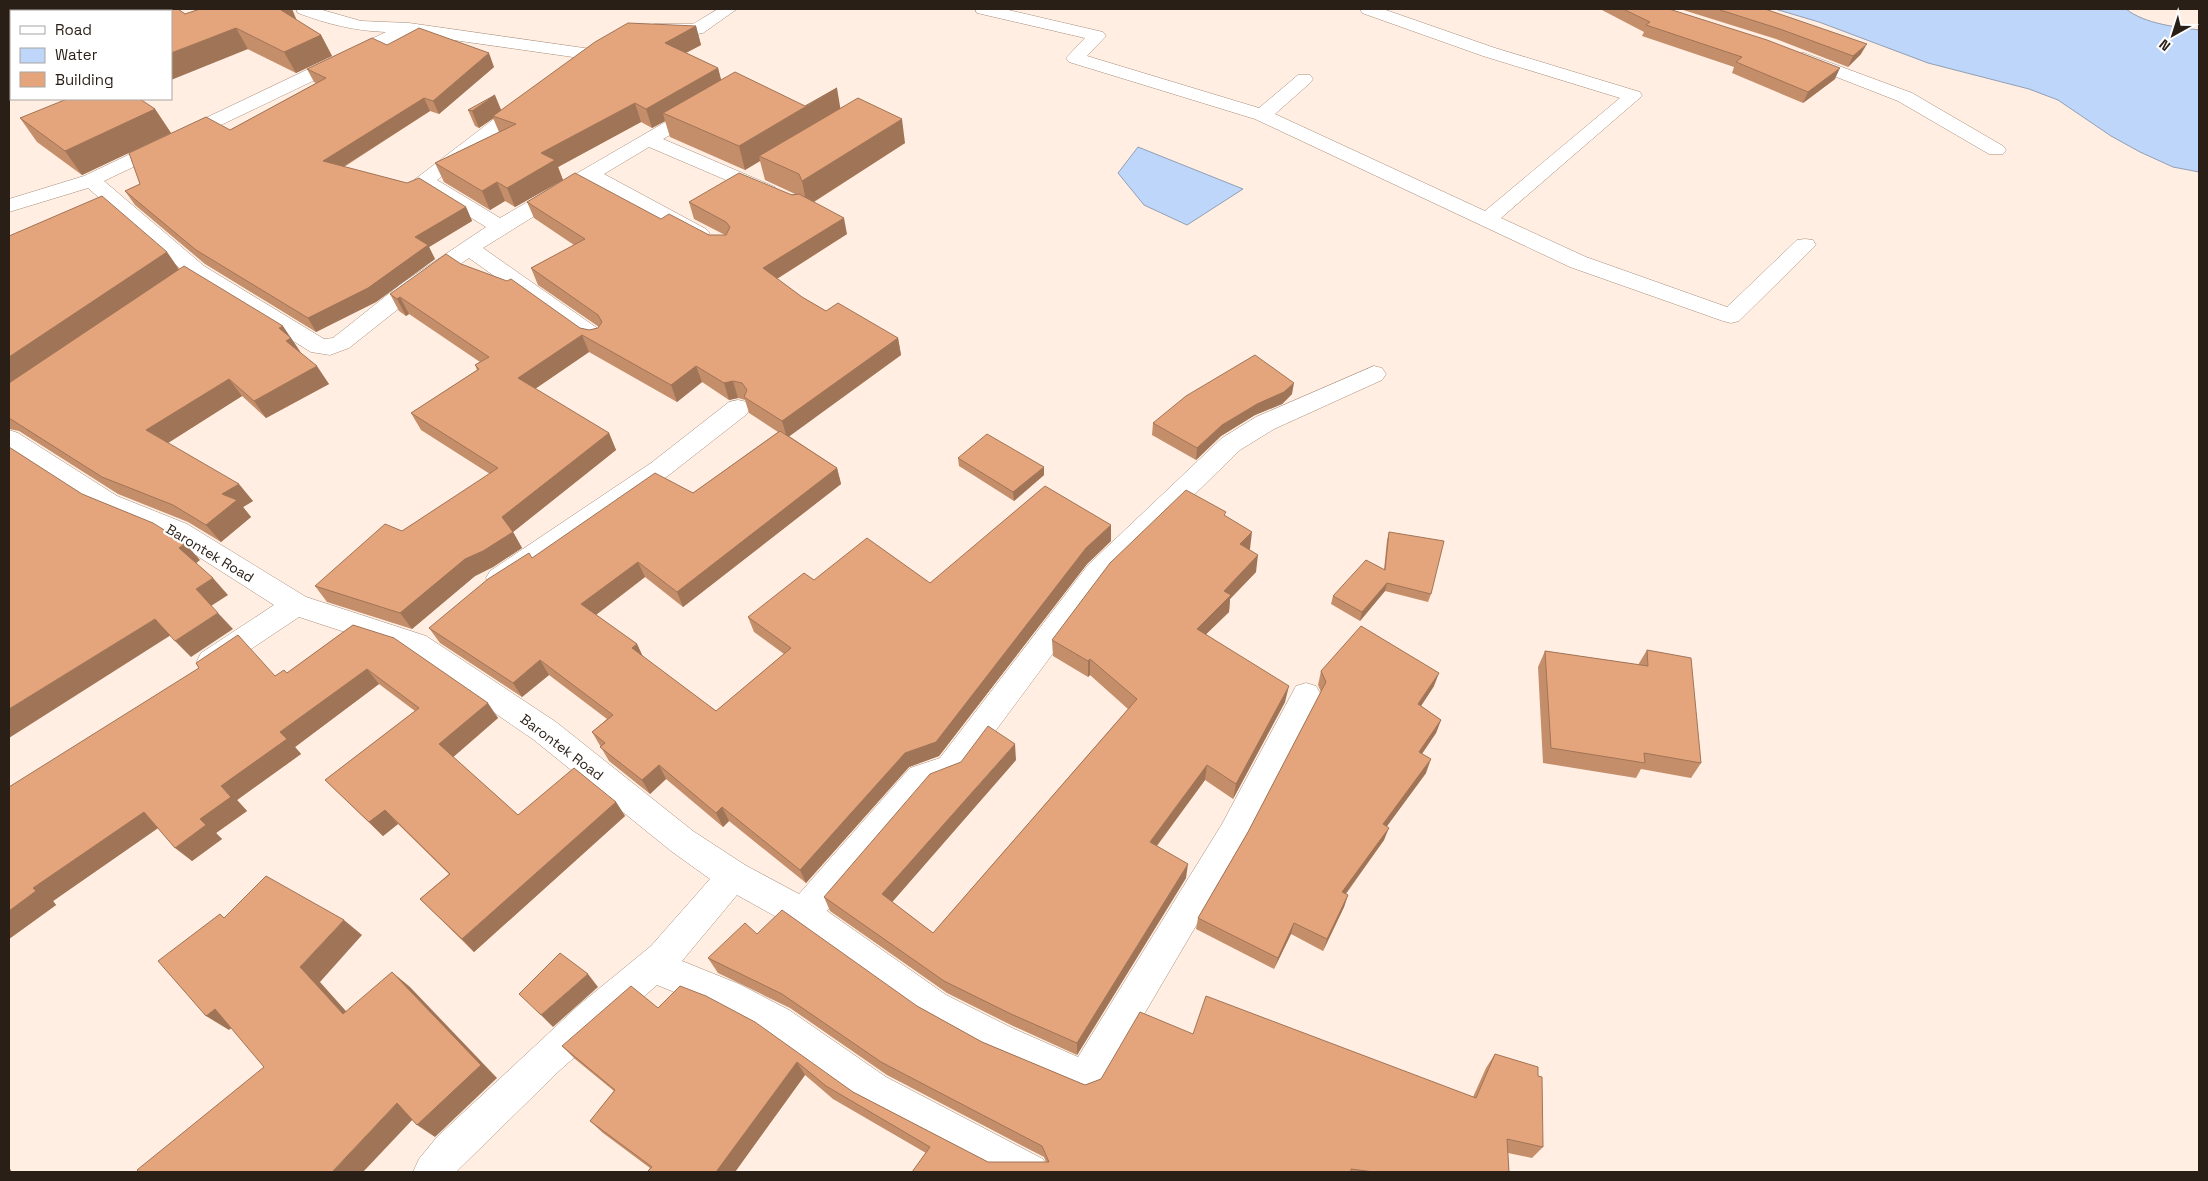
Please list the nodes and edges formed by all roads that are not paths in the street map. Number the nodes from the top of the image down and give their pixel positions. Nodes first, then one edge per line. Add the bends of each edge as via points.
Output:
1 (304, 9) edge
2 (729, 9) edge
3 (983, 9) edge
4 (1368, 9) edge
5 (409, 28) junction
6 (645, 31) edge
7 (627, 36) edge
8 (1787, 51) edge
9 (594, 55) junction
10 (571, 72) edge
11 (1304, 79) dead end
12 (539, 94) edge
13 (713, 102) edge
14 (1262, 115) junction
15 (648, 140) junction
16 (1996, 150) dead end
17 (589, 174) junction
18 (91, 180) junction
19 (787, 200) edge
20 (9, 206) edge
21 (1488, 219) junction
22 (500, 227) junction
23 (714, 241) edge
24 (1805, 245) dead end
25 (469, 248) junction
26 (196, 271) junction
27 (147, 304) edge
28 (596, 338) edge
29 (1374, 374) dead end
30 (738, 408) dead end
31 (9, 439) edge
32 (479, 591) edge
33 (296, 605) junction
34 (189, 676) edge
35 (1306, 695) dead end
36 (733, 876) junction
37 (803, 914) junction
38 (653, 966) junction
39 (432, 1172) edge
40 (1030, 1172) edge

1 - 5 street via 361,26
2 - 6 street via 698,28
3 - 14 street via 1097,36 1076,58
4 - 21 street via 1489,52 1633,96
5 - 9 street
5 - 18 street
7 - 9 street
8 - 16 street via 1905,97
9 - 10 street
11 - 14 street
12 - 22 street via 424,180
13 - 15 street
14 - 21 street
15 - 17 street
15 - 19 street via 755,176
17 - 22 street
17 - 23 street
18 - 20 street
18 - 26 street
21 - 24 street via 1578,262 1731,316
22 - 25 street
25 - 26 street via 409,289 341,343 319,348
25 - 28 street
26 - 27 street
29 - 37 street via 1264,423 1231,444 1161,510 1098,572 951,767 921,778
30 - 32 street via 612,504
31 - 33 street, Barontek Road via 108,502 178,531
33 - 34 street
33 - 36 street, Barontek Road via 427,635 682,841
35 - 37 street, Barontek Road via 1234,834 1086,1078 999,1041 934,1007
36 - 37 street, Barontek Road
36 - 38 street
38 - 39 street via 547,1057 450,1150
38 - 40 street via 727,996 777,1022 873,1090

